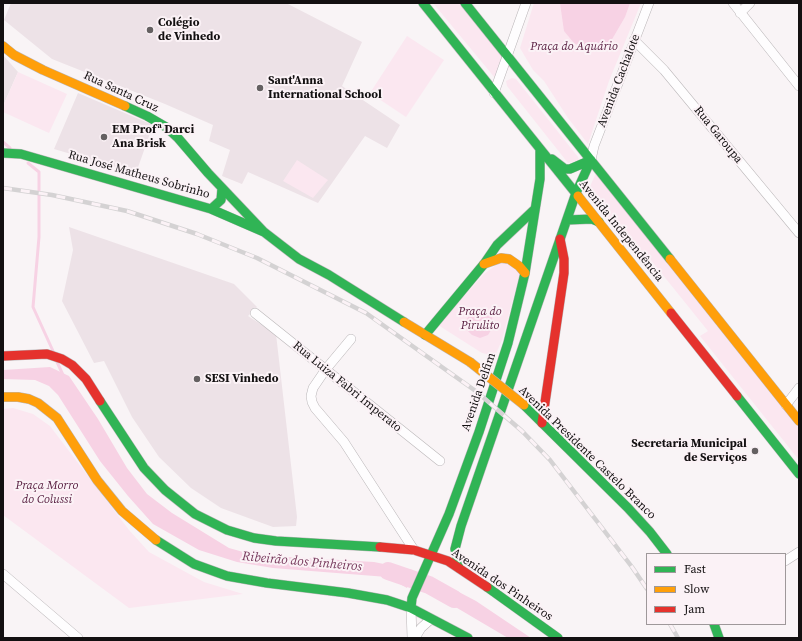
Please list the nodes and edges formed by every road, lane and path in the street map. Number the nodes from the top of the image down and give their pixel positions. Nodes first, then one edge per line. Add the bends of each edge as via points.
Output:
1 (423, 3) edge
2 (465, 3) edge
3 (526, 3) edge
4 (649, 3) edge
5 (733, 3) edge
6 (750, 3) edge
7 (740, 13) junction
8 (634, 40) junction
9 (3, 46) edge
10 (507, 54) junction
11 (799, 86) edge
12 (494, 93) junction
13 (540, 150) junction
14 (3, 153) edge
15 (591, 160) junction
16 (222, 188) junction
17 (576, 193) junction
18 (210, 209) junction
19 (535, 209) junction
20 (567, 220) junction
21 (599, 222) junction
22 (264, 232) junction
23 (799, 233) edge
24 (560, 239) junction
25 (484, 264) junction
26 (525, 273) junction
27 (255, 313) dead end
28 (424, 335) junction
29 (351, 339) dead end
30 (3, 356) edge
31 (326, 369) junction
32 (799, 388) edge
33 (3, 397) edge
34 (786, 405) junction
35 (799, 421) edge
36 (542, 423) junction
37 (440, 461) dead end
38 (799, 474) edge
39 (414, 550) junction
40 (799, 552) edge
41 (666, 553) edge
42 (431, 555) junction
43 (786, 560) edge
44 (459, 568) junction
45 (3, 574) edge
46 (411, 608) junction
47 (431, 619) junction
48 (714, 625) edge
49 (78, 638) edge
50 (413, 638) edge
51 (468, 638) edge
52 (558, 638) edge
53 (719, 638) edge

1 - 12 street, Avenida Independência
2 - 10 street, Avenida Independência
3 - 10 street
4 - 8 street, Avenida Cachalote
5 - 7 street
6 - 7 street
7 - 11 street
8 - 15 street, Avenida Cachalote
8 - 23 street, Rua Garoupa via 664,70
9 - 16 street, Rua Santa Cruz via 14,55 43,70 147,116 166,128
10 - 12 street
10 - 15 street, Avenida Independência
12 - 13 street, Avenida Independência
13 - 15 street via 565,169
13 - 17 street, Avenida Independência
13 - 19 street, Avenida Delfim via 540,179
14 - 18 street, Rua José Matheus Sobrinho via 21,154
15 - 17 street
15 - 34 street, Avenida Independência
16 - 18 street via 221,200
16 - 22 street, Rua Santa Cruz
17 - 20 street
17 - 21 street, Avenida Independência
18 - 22 street, Rua José Matheus Sobrinho
19 - 25 street via 497,245
19 - 26 street, Avenida Delfim
20 - 21 street via 586,219
20 - 24 street
21 - 38 street, Avenida Independência
22 - 28 street, Avenida Presidente Castelo Branco via 299,259
24 - 36 street via 564,273
24 - 44 street via 457,540 455,549
25 - 26 street via 501,258 509,259
25 - 28 street
26 - 42 street, Avenida Delfim via 508,343 479,432
27 - 31 street, Rua Luiza Fabri Imperato
28 - 36 street, Avenida Presidente Castelo Branco, bridge via 470,362 524,405
29 - 31 street
30 - 39 street, Avenida dos Pinheiros via 47,354 62,358 72,365 86,379 144,468 165,490 195,514 228,530 276,541
31 - 37 street, Rua Luiza Fabri Imperato
31 - 39 street via 312,388 312,402 356,459
32 - 34 street
33 - 46 street via 29,399 57,418 97,480 122,511 159,543 194,564 227,576 388,600
34 - 35 street, Avenida Independência
36 - 41 street, Avenida Presidente Castelo Branco via 628,508
39 - 42 street, Avenida dos Pinheiros
40 - 43 street
42 - 44 street, Avenida dos Pinheiros
42 - 46 street, Avenida Delfim via 412,598
44 - 52 street, Avenida dos Pinheiros
45 - 49 street
46 - 47 street
46 - 50 street
47 - 50 street
47 - 51 street
48 - 53 street

